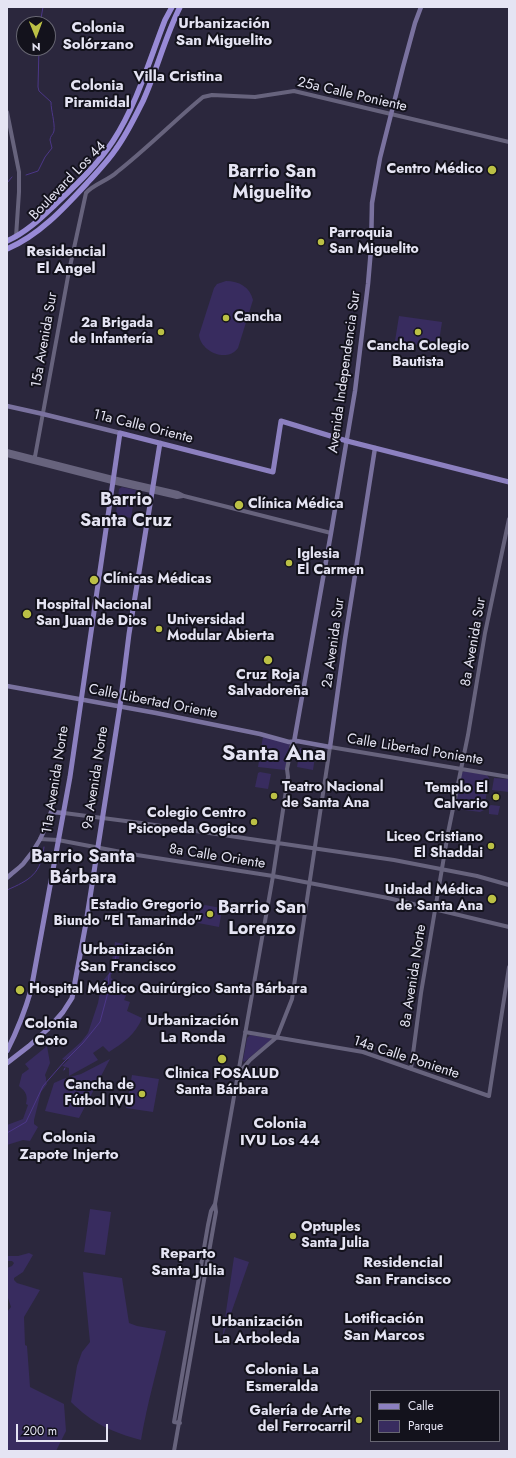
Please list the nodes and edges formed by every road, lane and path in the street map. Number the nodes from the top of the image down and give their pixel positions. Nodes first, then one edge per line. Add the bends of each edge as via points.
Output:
1 (172, 7) edge
2 (180, 7) edge
3 (421, 7) edge
4 (140, 87) junction
5 (147, 91) junction
6 (7, 112) edge
7 (392, 114) junction
8 (509, 142) edge
9 (91, 174) junction
10 (84, 199) joint
11 (15, 237) junction
12 (7, 242) edge
13 (7, 249) edge
14 (7, 406) edge
15 (43, 414) junction
16 (120, 433) junction
17 (347, 441) junction
18 (160, 443) junction
19 (375, 448) junction
20 (7, 451) edge
21 (7, 455) edge
22 (34, 460) junction
23 (113, 480) junction
24 (509, 482) edge
25 (152, 489) junction
26 (509, 519) edge
27 (332, 533) junction
28 (7, 686) edge
29 (81, 699) junction
30 (120, 706) junction
31 (294, 742) junction
32 (330, 747) junction
33 (461, 768) junction
34 (509, 777) edge
35 (64, 813) junction
36 (102, 818) junction
37 (40, 839) junction
38 (58, 840) junction
39 (278, 843) junction
40 (98, 848) junction
41 (315, 848) junction
42 (442, 870) junction
43 (273, 876) junction
44 (7, 878) edge
45 (310, 884) junction
46 (509, 885) edge
47 (436, 909) junction
48 (509, 927) edge
49 (509, 966) edge
50 (509, 970) edge
51 (245, 1032) junction
52 (277, 1037) junction
53 (7, 1051) edge
54 (7, 1056) edge
55 (13, 1059) junction
56 (7, 1063) edge
57 (411, 1069) junction
58 (238, 1074) junction
59 (215, 1204) junction
60 (180, 1423) junction
61 (174, 1451) edge

1 - 4 highway, Boulevard Los 44
2 - 5 highway, Boulevard Los 44
3 - 7 main road, Avenida Independencia Sur
4 - 5 highway
4 - 9 highway, Boulevard Los 44 via 113,142
5 - 9 highway, Boulevard Los 44 via 117,148 101,168
6 - 11 street via 19,172
7 - 8 street, 25a Calle Poniente
7 - 10 street, 25a Calle Poniente via 294,91 255,97 204,97 118,172 86,193
7 - 17 main road, Avenida Independencia Sur via 380,158 372,203 368,284
9 - 11 highway, Boulevard Los 44 via 37,222
9 - 13 highway, Boulevard Los 44 via 67,203 40,229
10 - 15 street, 15a Avenida Sur
11 - 12 highway, Boulevard Los 44
14 - 15 main road, 11a Calle Oriente
15 - 16 main road, 11a Calle Oriente
15 - 22 street, 15a Avenida Sur
16 - 18 main road, 11a Calle Oriente
16 - 23 main road, 11a Avenida Norte
17 - 18 main road, 11a Calle Oriente via 281,421 273,472
17 - 19 main road
17 - 27 main road, Avenida Independencia Sur
18 - 25 main road, 9a Avenida Norte
19 - 24 main road
19 - 32 main road, 2a Avenida Sur
20 - 22 street
21 - 22 street
22 - 23 street
23 - 25 street
23 - 29 main road, 11a Avenida Norte
25 - 27 street
25 - 30 main road, 9a Avenida Norte
26 - 33 street, 8a Avenida Sur
27 - 31 main road, Avenida Independencia Sur
28 - 29 main road, Calle Libertad Oriente
29 - 30 main road, Calle Libertad Oriente
29 - 35 main road, 11a Avenida Norte
30 - 31 main road, Calle Libertad Oriente
30 - 36 main road, 9a Avenida Norte
31 - 32 main road, Calle Libertad Poniente via 296,740
31 - 39 street
32 - 33 street, Calle Libertad Poniente
32 - 41 street
33 - 34 street, Calle Libertad Poniente
33 - 42 street, 8a Avenida Norte
35 - 36 street
35 - 37 main road via 51,812
35 - 38 main road, 11a Avenida Norte
36 - 39 street
36 - 40 main road, 9a Avenida Norte
37 - 38 street, 8a Calle Oriente
37 - 44 main road via 23,863
38 - 40 street, 8a Calle Oriente
38 - 53 main road, 11a Avenida Norte via 27,1006
39 - 41 street
39 - 43 street
40 - 43 street, 8a Calle Oriente
40 - 55 main road, 9a Avenida Norte via 72,998 55,1022
41 - 42 street
41 - 45 street
42 - 46 street
42 - 47 street, 8a Avenida Norte
43 - 45 street, 8a Calle Oriente
43 - 51 street
45 - 47 street, 8a Calle Oriente
45 - 52 street via 292,999
47 - 48 street, 8a Calle Oriente
47 - 57 street, 8a Avenida Norte
49 - 50 street
50 - 57 street, 14a Calle Poniente via 489,1096
51 - 52 street, 14a Calle Poniente
51 - 58 street
52 - 57 street, 14a Calle Poniente via 363,1052
52 - 58 street
54 - 55 main road
55 - 56 main road, 9a Avenida Norte
58 - 59 street
59 - 60 street via 216,1212
59 - 60 street via 208,1225 174,1422
60 - 61 street

